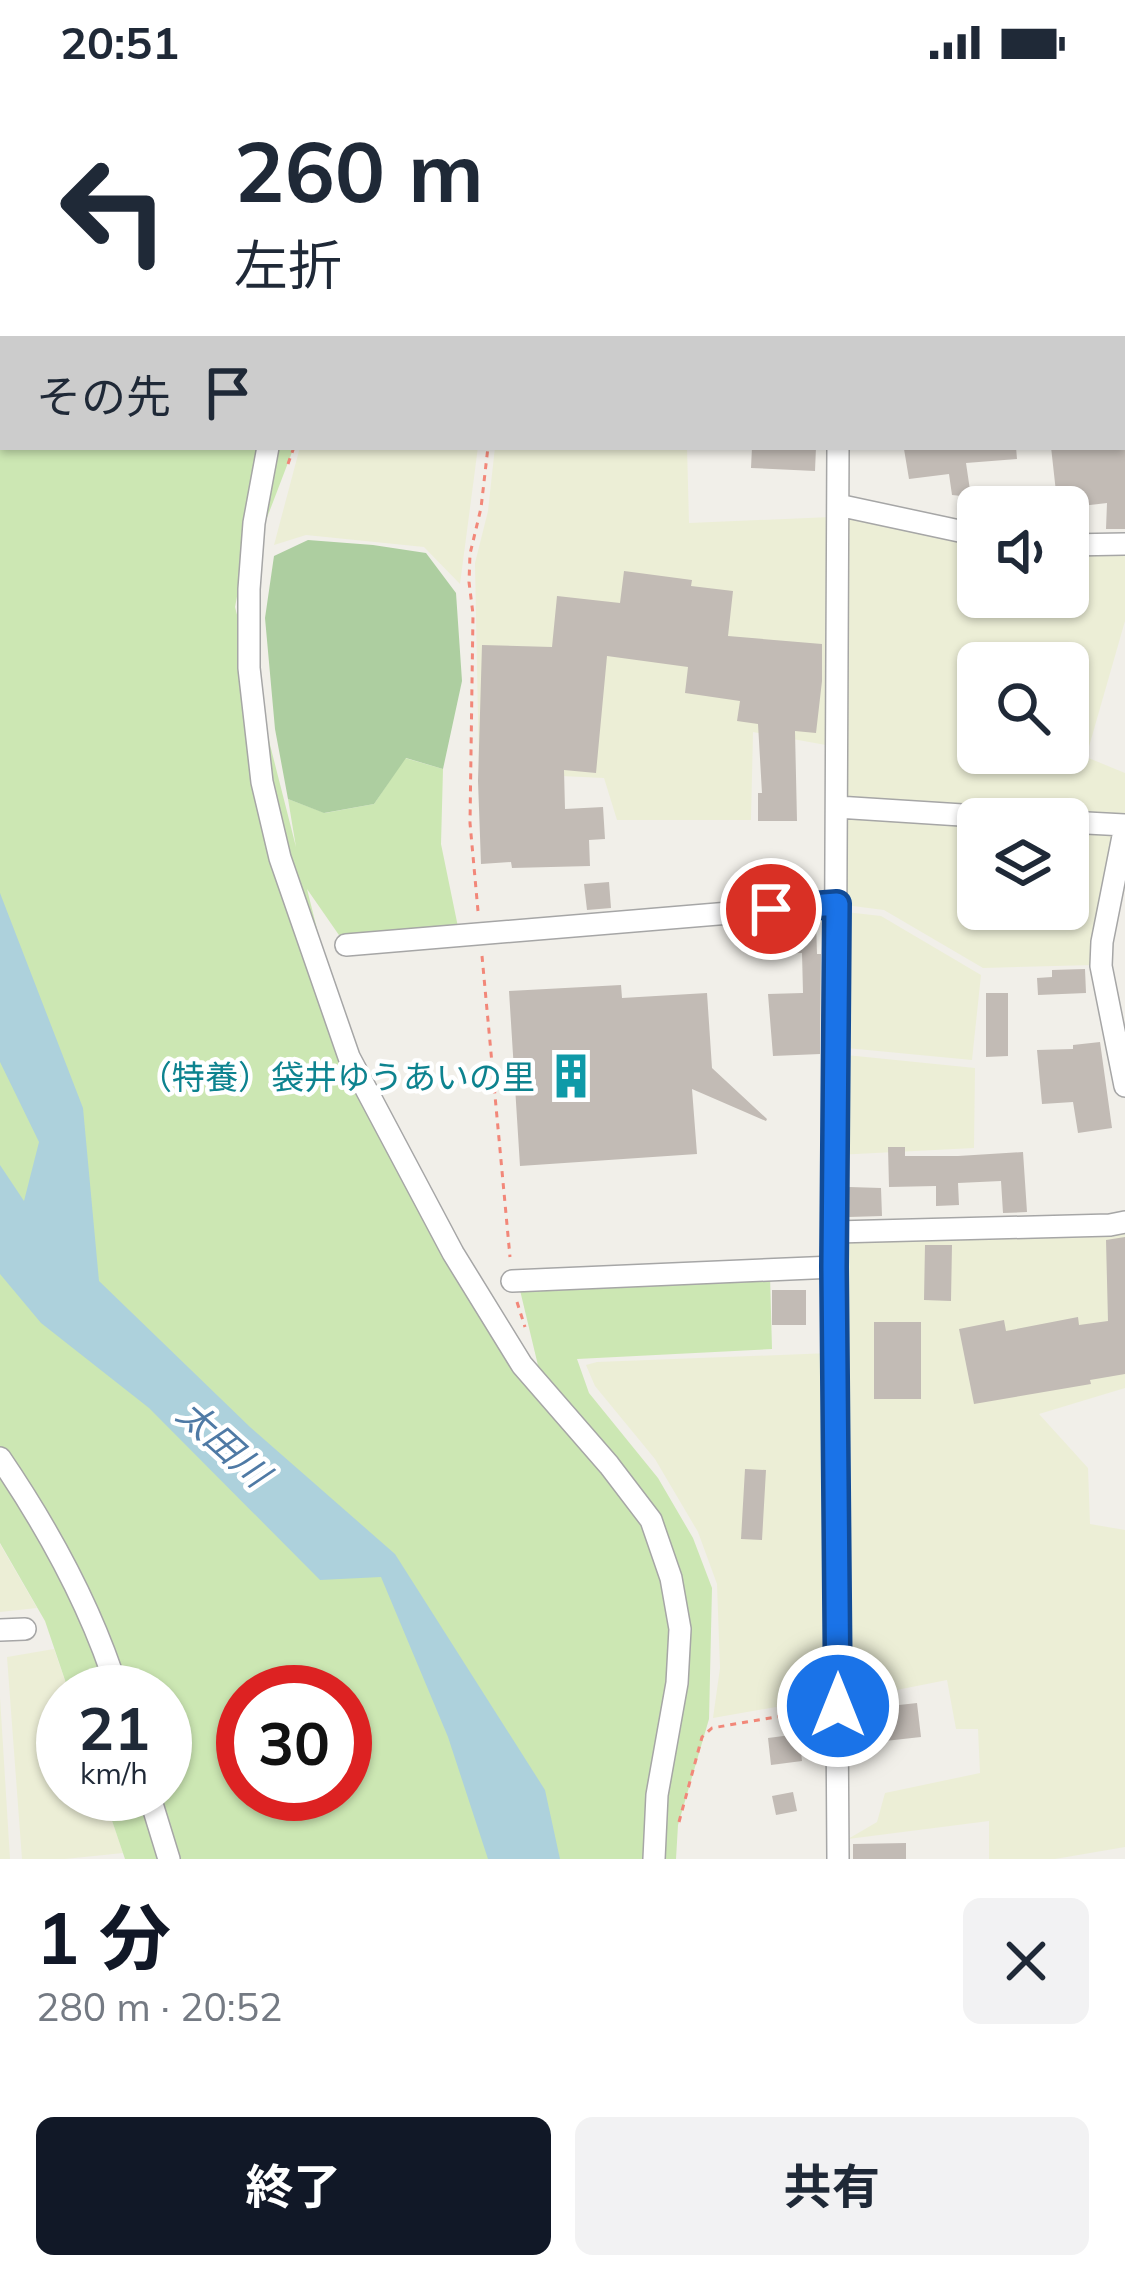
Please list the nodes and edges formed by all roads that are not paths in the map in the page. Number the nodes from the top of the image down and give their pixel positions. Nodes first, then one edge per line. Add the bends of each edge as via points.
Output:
1 (267, 450) edge
2 (838, 450) edge
3 (838, 505) junction
4 (957, 530) edge
5 (1089, 544) edge
6 (1125, 544) edge
7 (837, 808) junction
8 (957, 815) edge
9 (1089, 823) edge
10 (1125, 826) edge
11 (837, 904) junction
12 (346, 945) dead end
13 (1125, 1086) edge
14 (1125, 1222) edge
15 (836, 1232) junction
16 (834, 1267) junction
17 (512, 1281) road end
18 (0, 1458) edge
19 (25, 1629) dead end
20 (0, 1630) edge
21 (107, 1665) edge
22 (157, 1821) edge
23 (169, 1859) edge
24 (654, 1859) edge
25 (838, 1859) edge

1 - 24 street via 252,542 249,668 280,858 349,1057 453,1253 522,1365 651,1520 680,1629
2 - 3 street
3 - 4 street
3 - 7 street
5 - 6 street
7 - 8 street
7 - 11 street
9 - 10 street
10 - 13 street via 1101,966
11 - 12 street
11 - 15 street
14 - 15 street
15 - 16 street
16 - 17 street
16 - 25 street
18 - 21 street via 75,1584
19 - 20 street
22 - 23 street

